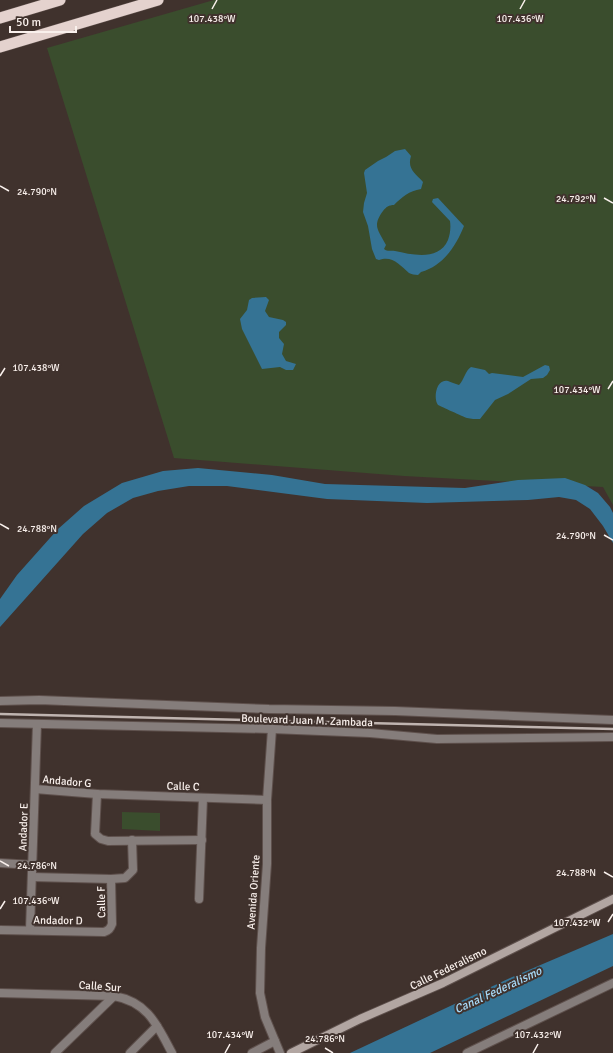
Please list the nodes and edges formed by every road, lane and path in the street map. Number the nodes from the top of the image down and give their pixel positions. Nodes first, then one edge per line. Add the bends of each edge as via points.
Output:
1 (60, 0) edge
2 (158, 0) edge
3 (0, 18) edge
4 (0, 47) edge
5 (0, 701) edge
6 (613, 720) edge
7 (0, 723) edge
8 (37, 724) junction
9 (272, 729) junction
10 (613, 738) edge
11 (35, 789) junction
12 (97, 794) junction
13 (203, 798) junction
14 (267, 800) junction
15 (132, 840) junction
16 (202, 840) junction
17 (0, 863) edge
18 (32, 865) junction
19 (32, 877) junction
20 (111, 879) junction
21 (199, 899) dead end
22 (613, 899) edge
23 (112, 924) joint
24 (0, 930) edge
25 (30, 930) junction
26 (613, 983) edge
27 (0, 993) edge
28 (114, 996) junction
29 (157, 1026) junction
30 (275, 1041) junction
31 (55, 1053) edge
32 (130, 1053) edge
33 (172, 1053) edge
34 (252, 1053) edge
35 (280, 1053) edge
36 (291, 1053) edge
37 (467, 1053) edge

1 - 3 highway
2 - 4 highway
5 - 6 street, Boulevard Juan M. Zambada via 395,711
7 - 8 street, Boulevard Juan M. Zambada
8 - 9 street, Boulevard Juan M. Zambada
8 - 11 street, Andador E
9 - 10 street, Boulevard Juan M. Zambada via 437,739
9 - 14 street, Avenida Oriente
11 - 12 street, Andador G
11 - 18 street, Andador E
12 - 13 street, Calle C
12 - 15 street via 97,837 108,840
13 - 14 street, Calle C
13 - 16 street
14 - 30 street, Avenida Oriente via 267,864 260,993 265,1017
15 - 16 street
15 - 20 street via 133,870 125,878
16 - 21 street
17 - 18 street
18 - 19 street, Andador E
19 - 20 street
19 - 25 street, Andador E
20 - 23 street, Calle F
22 - 36 main road, Calle Federalismo via 443,983 360,1019
23 - 25 street, Andador D via 110,929 104,932
24 - 25 street, Andador D
26 - 37 street
27 - 28 street, Calle Sur
28 - 29 street, Calle Sur via 126,998 143,1008
28 - 31 street
29 - 32 street
29 - 33 street, Calle Sur
30 - 34 street
30 - 35 street, Avenida Oriente

